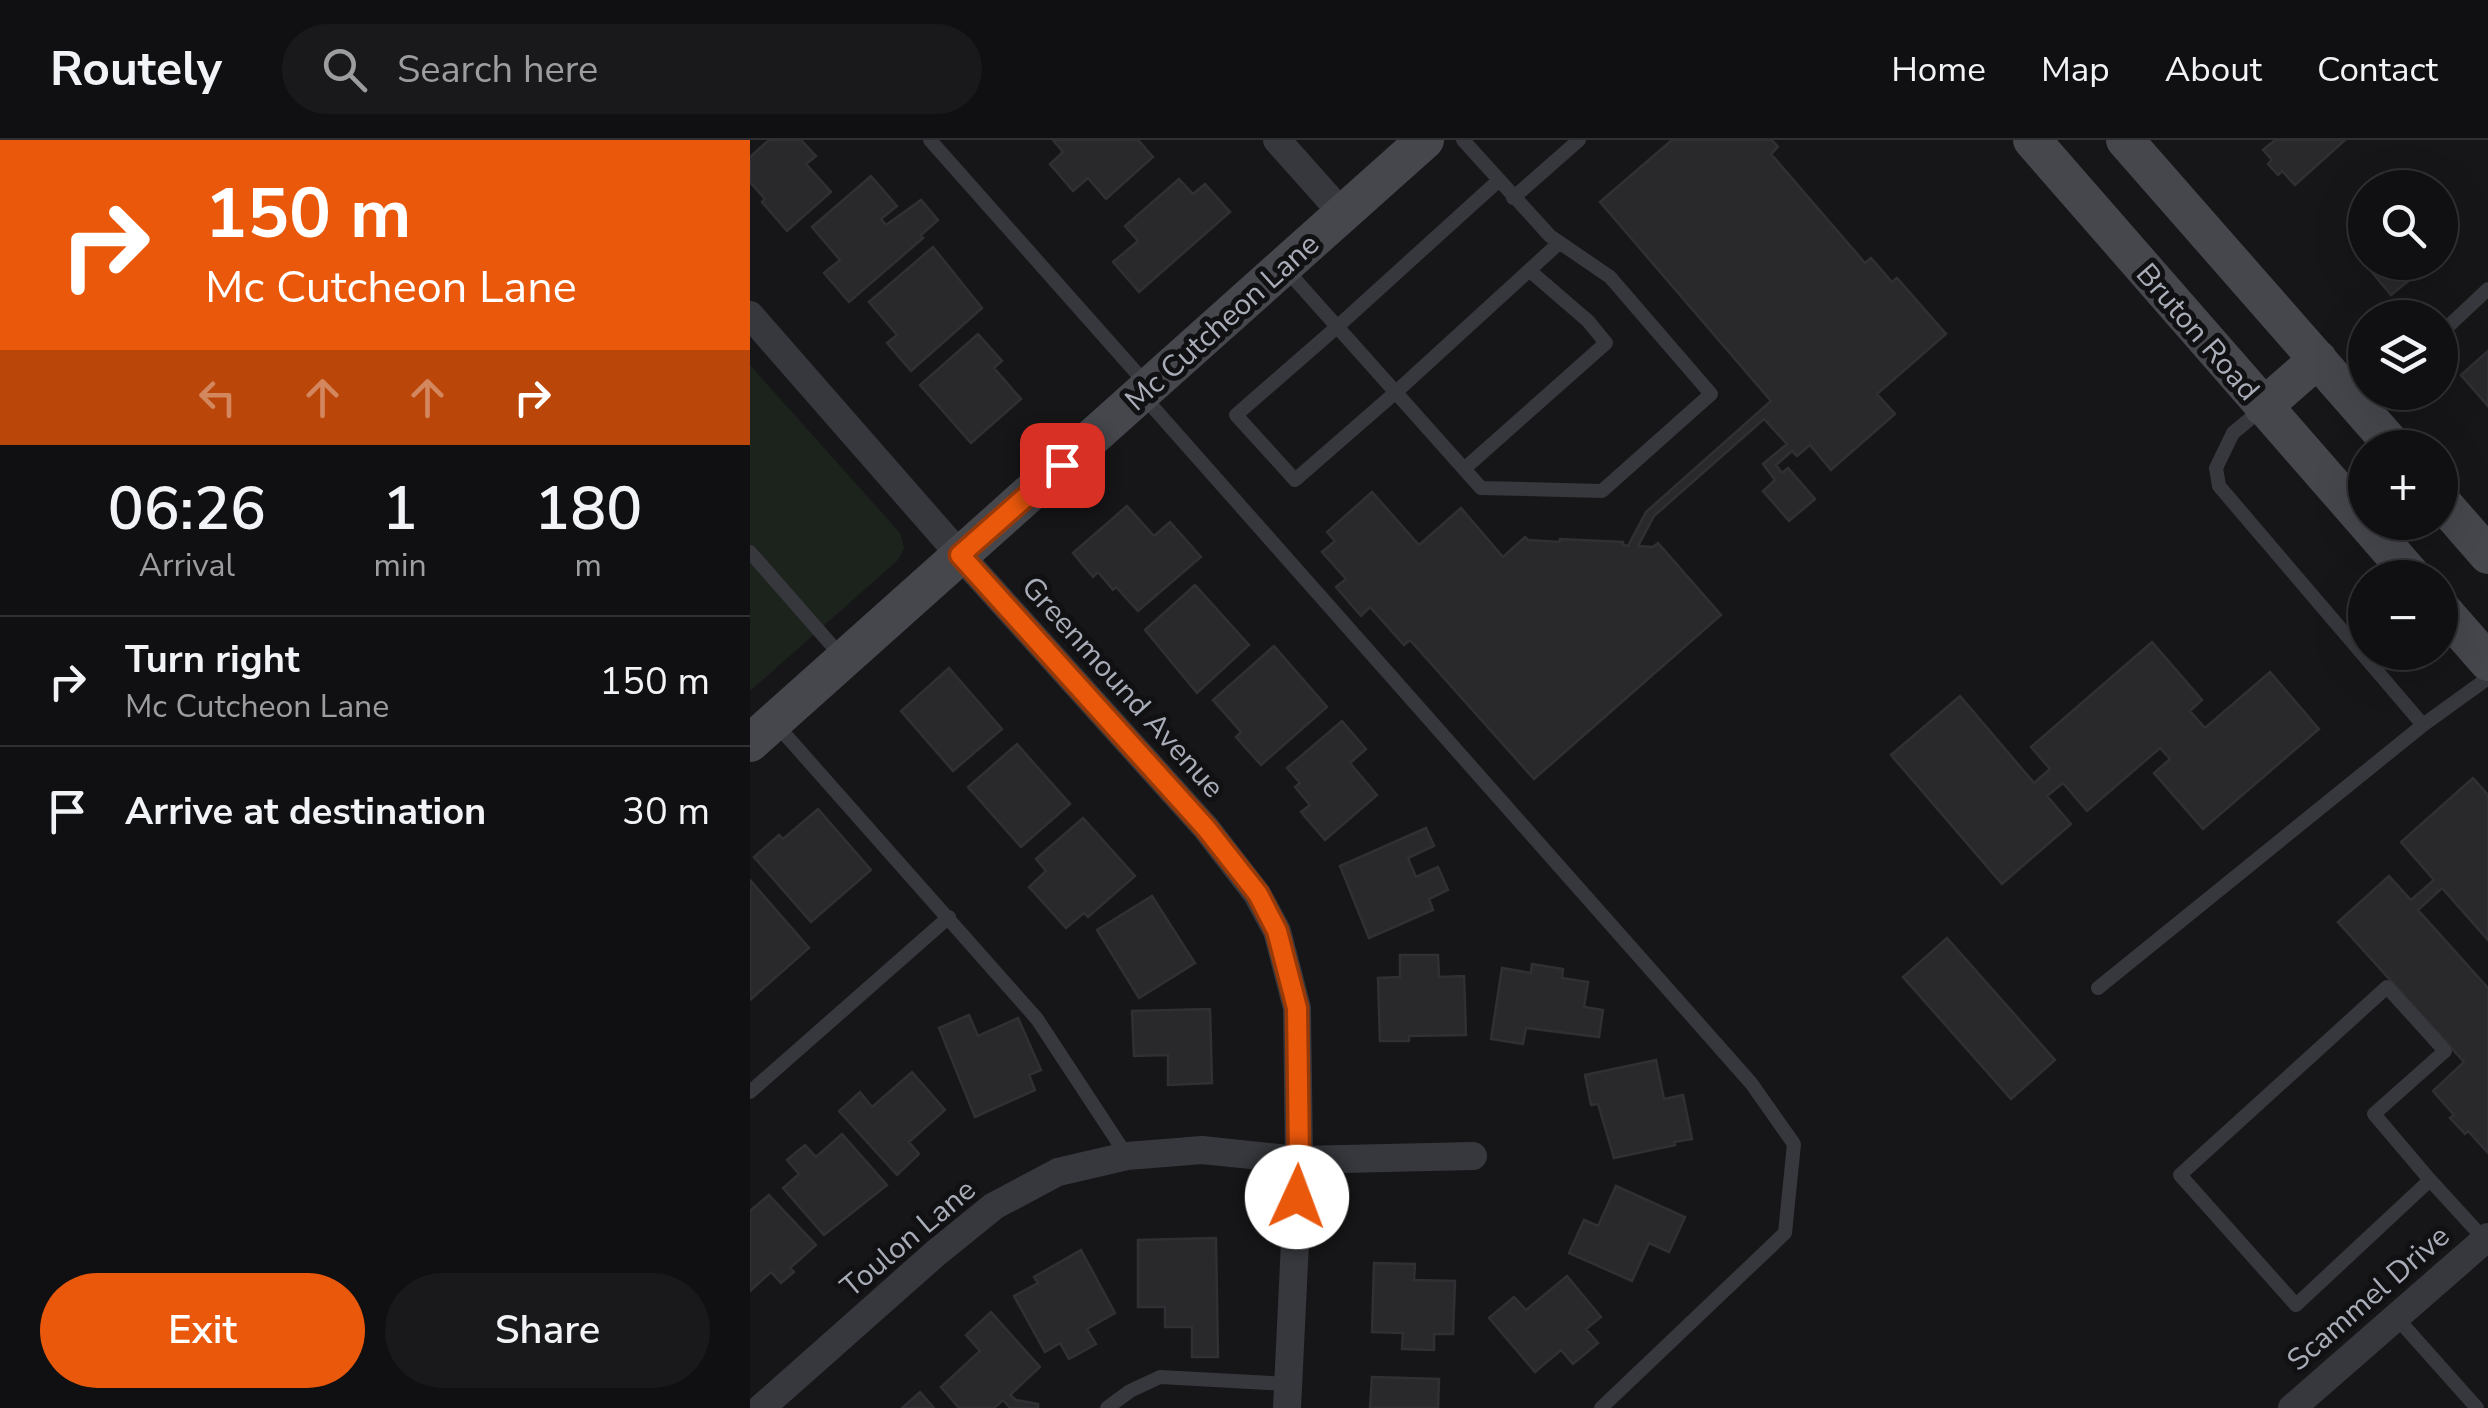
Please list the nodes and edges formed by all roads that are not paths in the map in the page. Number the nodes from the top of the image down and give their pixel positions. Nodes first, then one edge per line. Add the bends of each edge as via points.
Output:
1 (930, 140) edge
2 (1277, 140) edge
3 (1425, 140) edge
4 (1463, 140) edge
5 (1580, 140) edge
6 (2032, 140) edge
7 (2126, 140) edge
8 (1498, 181) junction
9 (1513, 198) junction
10 (1342, 213) junction
11 (1559, 243) junction
12 (1283, 266) junction
13 (1530, 271) junction
14 (2488, 289) edge
15 (750, 315) edge
16 (2458, 317) edge
17 (1338, 327) junction
18 (2342, 370) edge
19 (1146, 391) junction
20 (1396, 392) junction
21 (2263, 407) junction
22 (2383, 430) edge
23 (1464, 469) junction
24 (2458, 521) edge
25 (750, 552) edge
26 (960, 555) junction
27 (2488, 555) edge
28 (2398, 560) edge
29 (2458, 628) edge
30 (844, 660) junction
31 (2488, 662) edge
32 (2488, 678) edge
33 (2422, 726) junction
34 (762, 732) edge
35 (949, 917) junction
36 (2098, 988) dead end
37 (750, 1092) edge
38 (1127, 1156) junction
39 (1473, 1156) dead end
40 (1299, 1160) junction
41 (2430, 1180) junction
42 (2486, 1238) edge
43 (2395, 1316) junction
44 (1288, 1396) edge
45 (761, 1408) edge
46 (1106, 1408) edge
47 (1601, 1408) edge
48 (2292, 1408) edge
49 (2478, 1408) edge

1 - 19 lane
2 - 10 street
3 - 10 main road, Mc Cutcheon Lane
4 - 8 lane
5 - 9 lane
6 - 21 main road, Bruton Road
7 - 18 main road
8 - 9 lane
8 - 17 lane
9 - 11 lane
10 - 12 main road, Mc Cutcheon Lane
11 - 13 lane
11 - 23 lane via 1610,277 1712,394 1602,491 1481,488
12 - 17 lane
12 - 19 main road, Mc Cutcheon Lane
13 - 20 lane
13 - 23 lane via 1606,342
14 - 16 lane
15 - 26 street, Greenmound Avenue
17 - 20 lane
17 - 20 lane via 1236,415 1296,480
18 - 21 main road
18 - 22 main road
19 - 26 main road, Mc Cutcheon Lane
19 - 47 lane via 1751,1083 1794,1144 1785,1233
20 - 23 lane
21 - 28 main road, Bruton Road
21 - 33 lane via 2233,433 2216,468 2220,486
24 - 27 main road
25 - 30 lane
26 - 30 main road, Mc Cutcheon Lane
26 - 40 street, Greenmound Avenue via 1258,894 1277,931 1297,1008
29 - 31 main road
30 - 34 main road, Mc Cutcheon Lane
32 - 33 lane
33 - 36 lane
34 - 35 lane
35 - 37 lane
35 - 38 lane via 1038,1020
38 - 40 street, Toulon Lane via 1202,1150
38 - 45 street, Toulon Lane via 1058,1172 994,1206
39 - 40 street, Toulon Lane
40 - 44 street, Greenmound Avenue
41 - 41 lane via 2296,1305 2180,1176 2387,987 2445,1051 2374,1114
41 - 42 lane
42 - 43 street, Scammel Drive
43 - 48 street, Scammel Drive
43 - 49 lane
44 - 46 lane via 1160,1378

